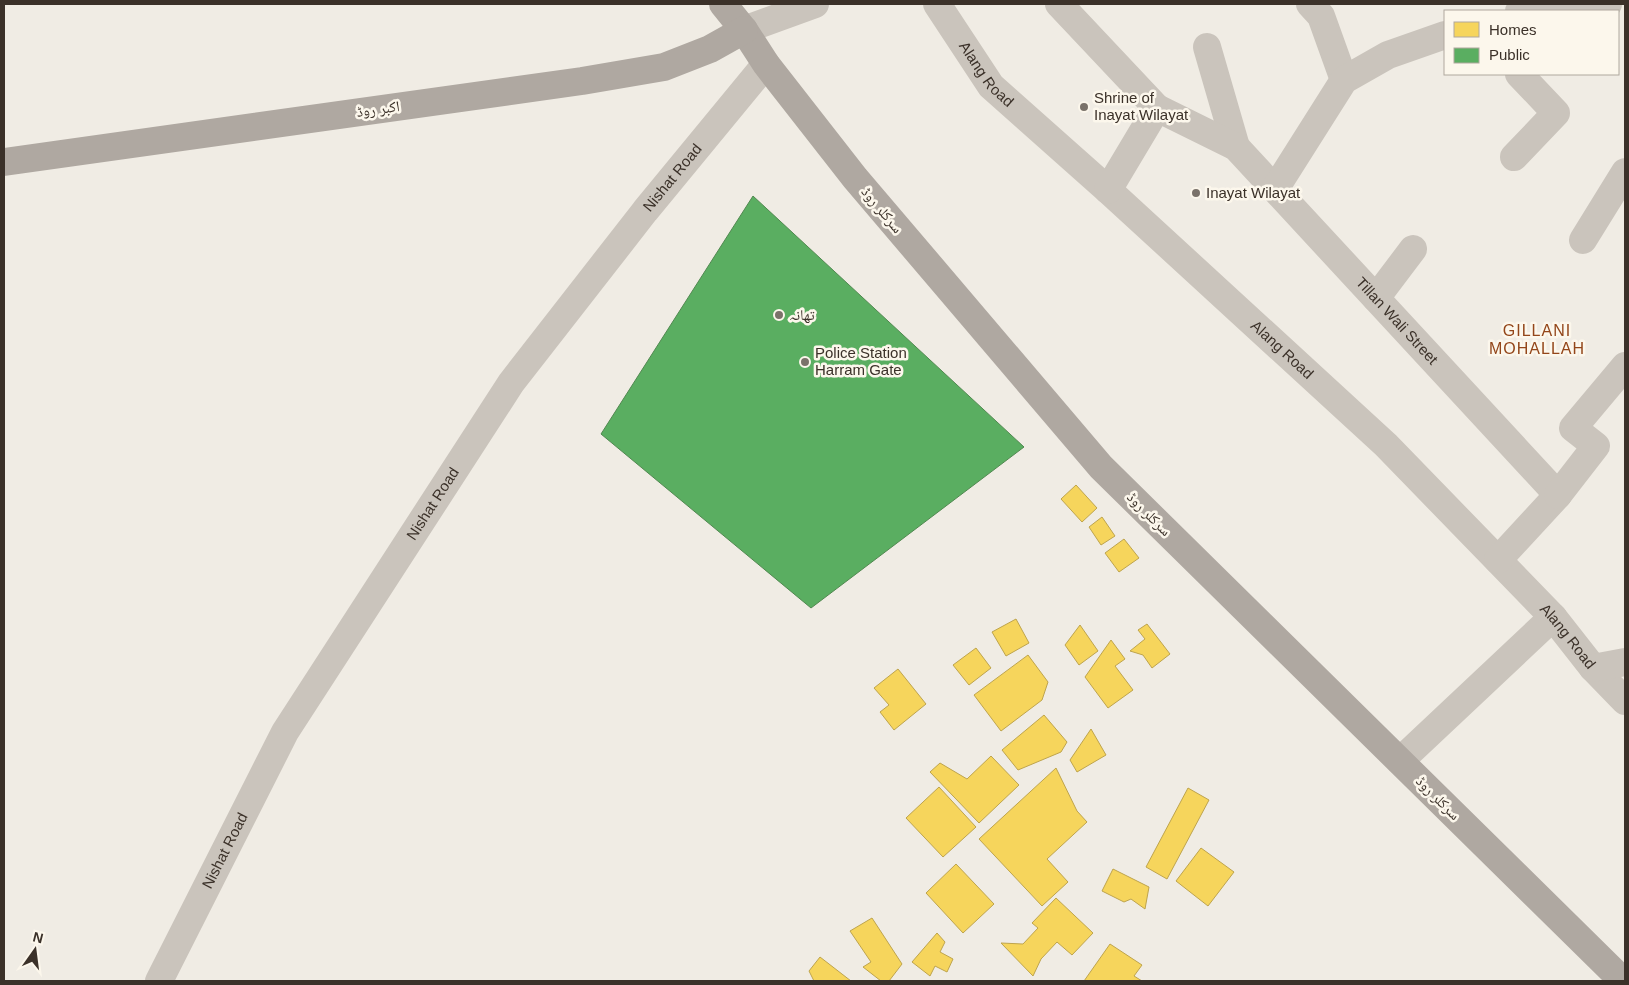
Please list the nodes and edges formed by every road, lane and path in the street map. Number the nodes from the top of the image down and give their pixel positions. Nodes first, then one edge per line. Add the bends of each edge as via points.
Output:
1 (723, 4) edge
2 (815, 4) edge
3 (937, 4) edge
4 (1059, 4) edge
5 (1608, 4) edge
6 (1321, 8) edge
7 (1524, 10) edge
8 (744, 30) junction
9 (1444, 35) edge
10 (1207, 47) dead end
11 (766, 64) junction
12 (1520, 75) edge
13 (1344, 80) junction
14 (1157, 108) junction
15 (1236, 147) junction
16 (1514, 157) dead end
17 (4, 162) edge
18 (1625, 172) edge
19 (1275, 189) junction
20 (1108, 190) junction
21 (1583, 240) dead end
22 (1413, 249) dead end
23 (1376, 298) junction
24 (1625, 366) edge
25 (1558, 495) junction
26 (1498, 560) junction
27 (1553, 617) junction
28 (1625, 662) edge
29 (1593, 668) junction
30 (1625, 701) edge
31 (1400, 761) junction
32 (159, 981) edge
33 (1623, 981) edge

1 - 8 main road, سرکلر روڈ
2 - 8 street
3 - 20 street, Alang Road via 991,86
4 - 14 street, Tillan Wali Street
5 - 7 street via 1550,5
6 - 13 street
8 - 11 main road, سرکلر روڈ
8 - 17 main road, اکبر روڈ via 710,49 664,68
9 - 13 street via 1388,55
10 - 15 street
11 - 31 main road, سرکلر روڈ via 855,178 1101,466
11 - 32 street, Nishat Road via 645,211 511,383 285,732
12 - 16 street via 1556,113
13 - 19 street
14 - 15 street, Tillan Wali Street
14 - 20 street
15 - 19 street, Tillan Wali Street
18 - 21 street
19 - 23 street, Tillan Wali Street
20 - 26 street, Alang Road via 1386,446
22 - 23 street
23 - 25 street, Tillan Wali Street
24 - 25 street via 1573,428 1596,446
25 - 26 street
26 - 27 street, Alang Road
27 - 29 street, Alang Road
27 - 31 street
28 - 29 street
29 - 30 street, Alang Road
31 - 33 main road, سرکلر روڈ

